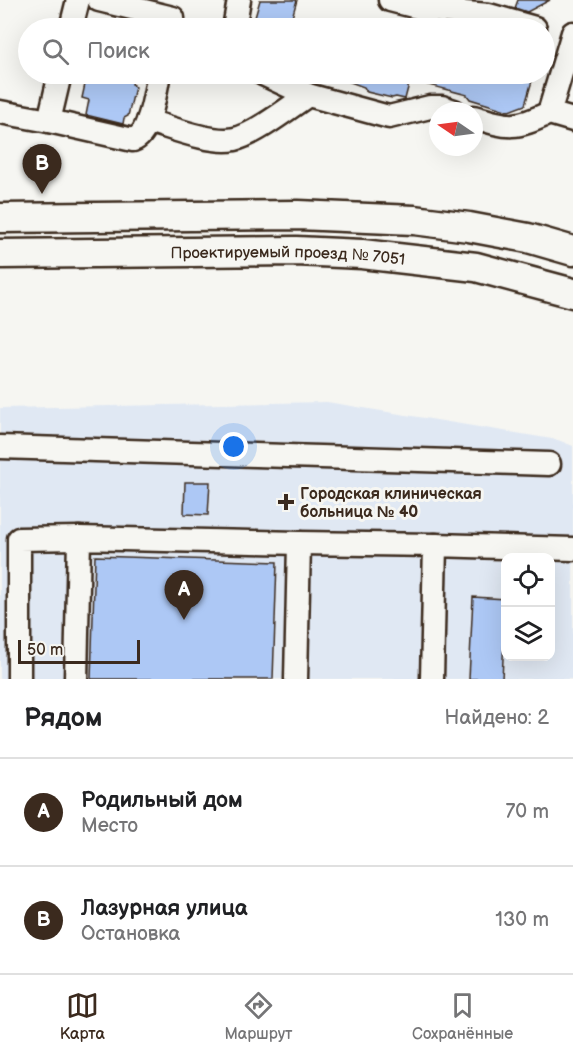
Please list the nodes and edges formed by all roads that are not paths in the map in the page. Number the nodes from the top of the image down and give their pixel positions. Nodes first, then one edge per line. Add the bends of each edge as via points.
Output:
1 (78, 0) edge
2 (102, 0) edge
3 (239, 0) edge
4 (390, 0) edge
5 (426, 5) edge
6 (493, 7) edge
7 (74, 18) edge
8 (173, 18) edge
9 (236, 18) edge
10 (515, 18) edge
11 (555, 34) edge
12 (572, 36) edge
13 (58, 84) edge
14 (157, 84) edge
15 (284, 84) edge
16 (308, 95) junction
17 (429, 107) edge
18 (0, 112) edge
19 (549, 113) junction
20 (483, 120) edge
21 (573, 120) edge
22 (49, 121) junction
23 (148, 121) junction
24 (0, 218) edge
25 (573, 237) edge
26 (528, 238) junction
27 (573, 250) edge
28 (0, 254) edge
29 (573, 292) edge
30 (0, 447) edge
31 (549, 464) dead end
32 (10, 538) edge
33 (79, 538) junction
34 (299, 543) junction
35 (435, 545) junction
36 (573, 549) edge
37 (20, 679) edge
38 (76, 679) edge
39 (296, 679) edge
40 (432, 679) edge

1 - 7 street
2 - 8 street
3 - 9 street
4 - 5 street
5 - 6 street
6 - 10 street
11 - 12 street
12 - 19 street
13 - 22 street
14 - 23 street
15 - 16 street
16 - 17 street via 389,117
16 - 23 street via 250,133 233,139 214,139
18 - 22 street
19 - 20 street via 512,127
19 - 21 street
22 - 23 street via 133,140 144,134
24 - 26 main road via 364,217 469,227
25 - 26 street
26 - 27 main road
28 - 29 main road, Проектируемый проезд № 7051 via 362,254 476,267
30 - 31 street
32 - 33 street
32 - 37 street
33 - 34 street
33 - 38 street
34 - 35 street
34 - 39 street
35 - 36 street
35 - 40 street

